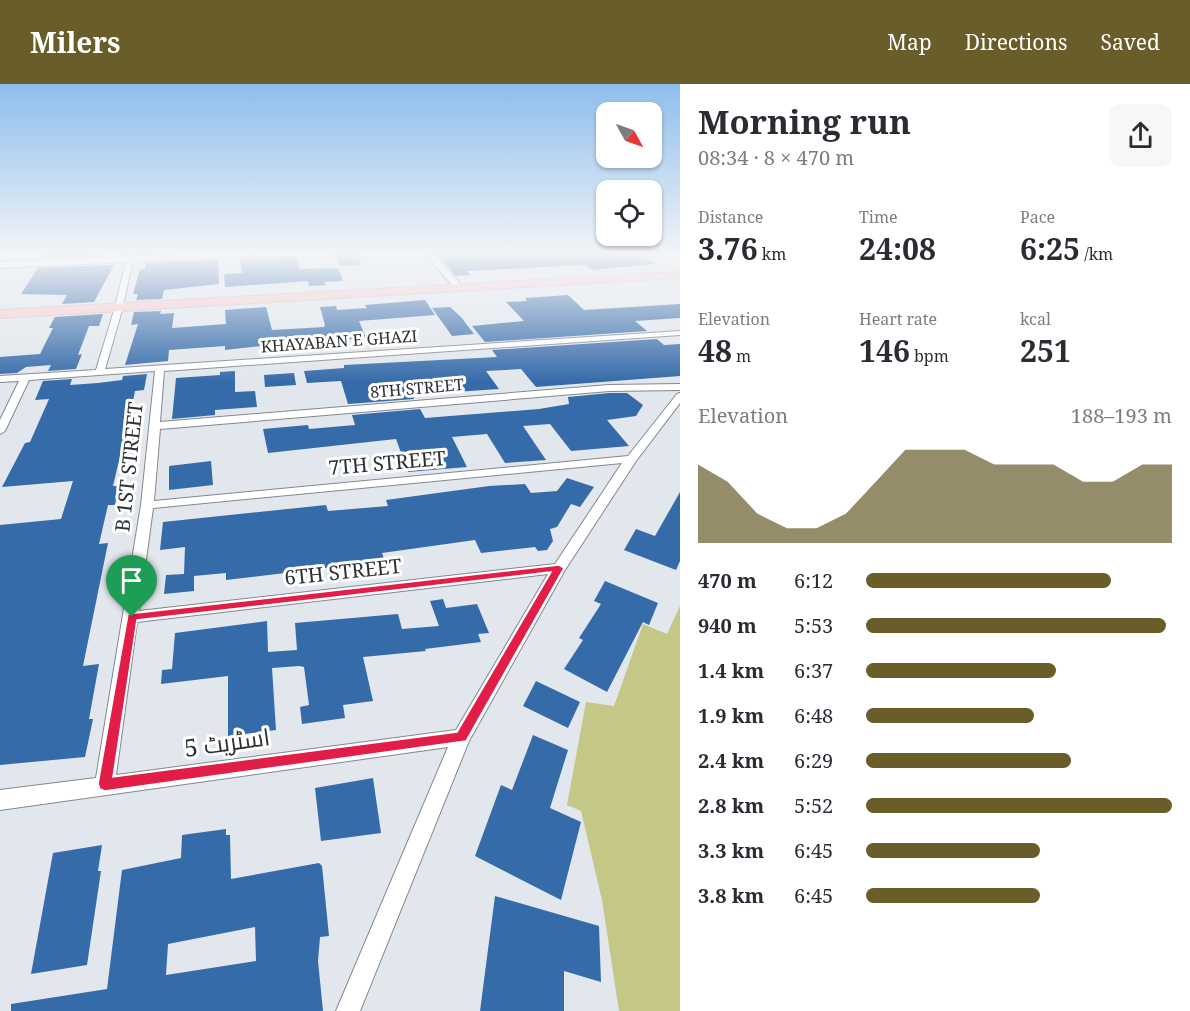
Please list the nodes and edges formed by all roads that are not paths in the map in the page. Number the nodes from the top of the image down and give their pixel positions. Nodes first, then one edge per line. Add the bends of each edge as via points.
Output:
1 (121, 296) edge
2 (266, 296) edge
3 (119, 305) junction
4 (0, 310) edge
5 (0, 314) edge
6 (680, 333) edge
7 (160, 368) junction
8 (100, 372) junction
9 (25, 378) junction
10 (0, 379) edge
11 (680, 387) edge
12 (680, 396) edge
13 (156, 426) junction
14 (0, 431) edge
15 (631, 459) junction
16 (147, 505) junction
17 (559, 568) junction
18 (132, 617) junction
19 (461, 737) junction
20 (105, 784) junction
21 (0, 800) edge
22 (348, 1011) edge

1 - 3 street
2 - 3 main road
3 - 4 main road
3 - 5 main road
3 - 8 street
6 - 7 street, KHAYABAN E GHAZI
7 - 8 street, KHAYABAN E GHAZI
7 - 13 street, B 1ST STREET
8 - 9 street, KHAYABAN E GHAZI
9 - 10 street, KHAYABAN E GHAZI
9 - 14 street
11 - 13 street, 8TH STREET via 609,388
12 - 15 street
13 - 16 street, B 1ST STREET
15 - 16 street, 7TH STREET
15 - 17 street
16 - 18 street, B 1ST STREET
17 - 18 street, 6TH STREET
17 - 19 street
18 - 20 street, B 1ST STREET
19 - 20 street, اسٹریٹ 5
19 - 22 street
20 - 21 street, اسٹریٹ 5

